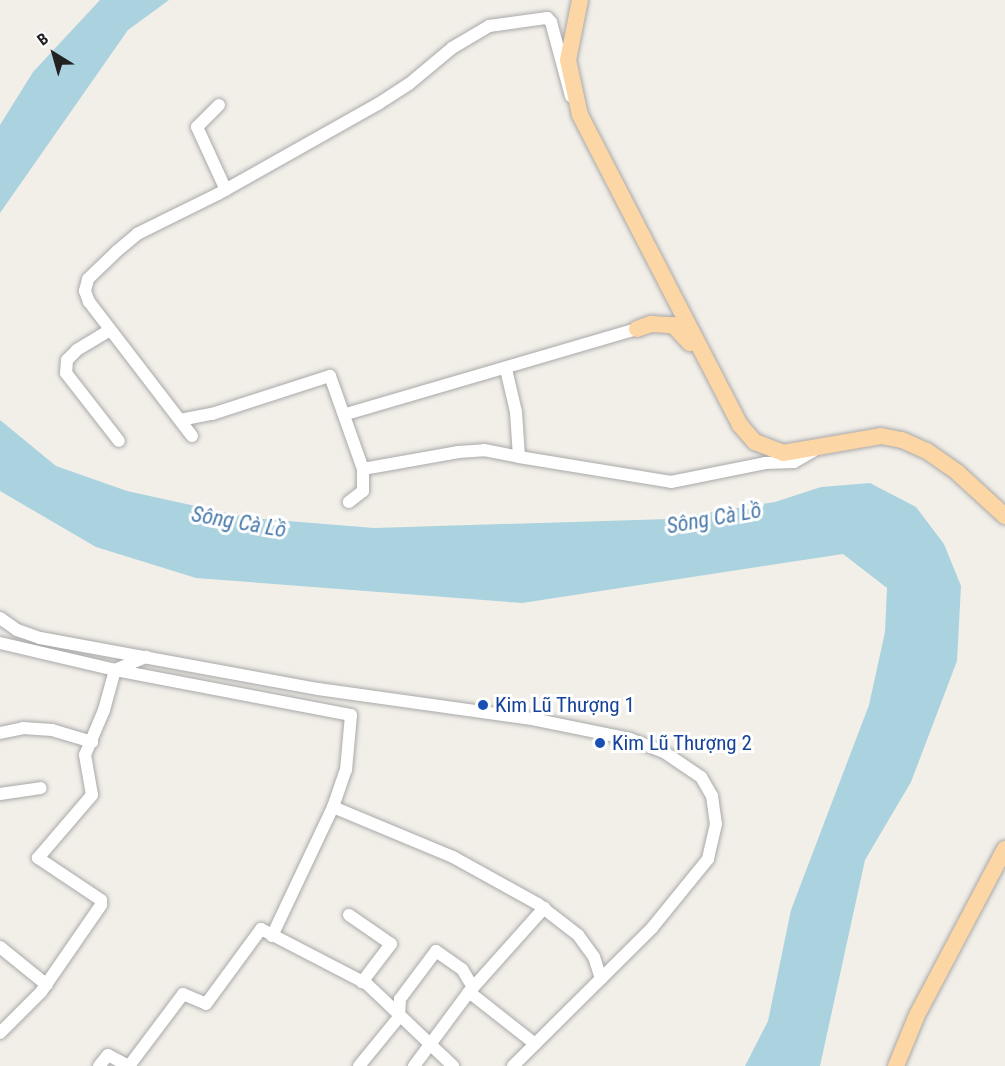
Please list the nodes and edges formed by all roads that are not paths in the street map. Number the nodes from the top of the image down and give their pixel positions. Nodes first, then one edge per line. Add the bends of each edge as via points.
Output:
1 (580, 0) edge
2 (219, 105) dead end
3 (580, 115) junction
4 (226, 190) junction
5 (637, 329) joint
6 (110, 330) junction
7 (707, 363) junction
8 (506, 369) junction
9 (346, 414) junction
10 (180, 420) junction
11 (192, 436) dead end
12 (119, 441) dead end
13 (814, 450) junction
14 (519, 457) junction
15 (363, 469) junction
16 (349, 502) dead end
17 (1005, 516) edge
18 (0, 618) edge
19 (0, 643) edge
20 (150, 656) junction
21 (115, 670) junction
22 (318, 690) junction
23 (351, 716) junction
24 (0, 733) edge
25 (92, 742) junction
26 (41, 788) dead end
27 (0, 794) edge
28 (333, 807) junction
29 (1005, 849) edge
30 (544, 908) junction
31 (350, 915) dead end
32 (272, 936) junction
33 (0, 947) edge
34 (601, 979) junction
35 (362, 982) junction
36 (47, 985) junction
37 (471, 989) junction
38 (399, 1017) junction
39 (0, 1033) edge
40 (429, 1044) junction
41 (535, 1044) junction
42 (99, 1066) edge
43 (359, 1066) edge
44 (414, 1066) edge
45 (453, 1066) edge
46 (513, 1066) edge
47 (896, 1066) edge

1 - 3 main road via 568,60
2 - 4 street via 197,126
3 - 4 street via 565,85 551,22 536,16 512,20 471,35 378,105
3 - 7 main road
4 - 6 street via 137,234 88,279 85,291 89,302
5 - 7 main road via 651,324 673,325
5 - 8 street
6 - 10 street
6 - 12 street via 77,350 67,360 66,373
7 - 13 main road via 740,425 755,442 783,453
8 - 9 street
8 - 14 street via 516,412
9 - 10 street via 327,376 212,414
9 - 15 street
10 - 11 street
13 - 14 street via 794,462 765,463 671,482
13 - 17 main road via 881,436 902,440 927,451 958,473
14 - 15 street via 484,450 458,452
15 - 16 street via 363,491
18 - 20 street via 17,630 40,638
19 - 21 street
20 - 21 street
20 - 22 street
21 - 23 street
21 - 25 street
22 - 23 street
22 - 34 street via 532,719 630,740 664,752 701,777 712,796 716,824 708,860 652,928
23 - 28 street via 346,770
24 - 25 street via 23,728 52,730
25 - 36 street via 84,764 93,792 90,800 38,858 102,902
26 - 27 street
28 - 30 street via 453,857
28 - 32 street
29 - 47 main road via 922,1006
30 - 34 street via 578,934 594,957
30 - 37 street
31 - 35 street via 391,944
32 - 35 street
32 - 42 street via 261,929 206,1004 183,994 129,1066 108,1055
33 - 36 street
34 - 41 street
35 - 38 street
36 - 39 street
37 - 38 street via 462,969 436,951 400,999
37 - 40 street
37 - 41 street
38 - 40 street
38 - 43 street
40 - 44 street
40 - 45 street
41 - 46 street

